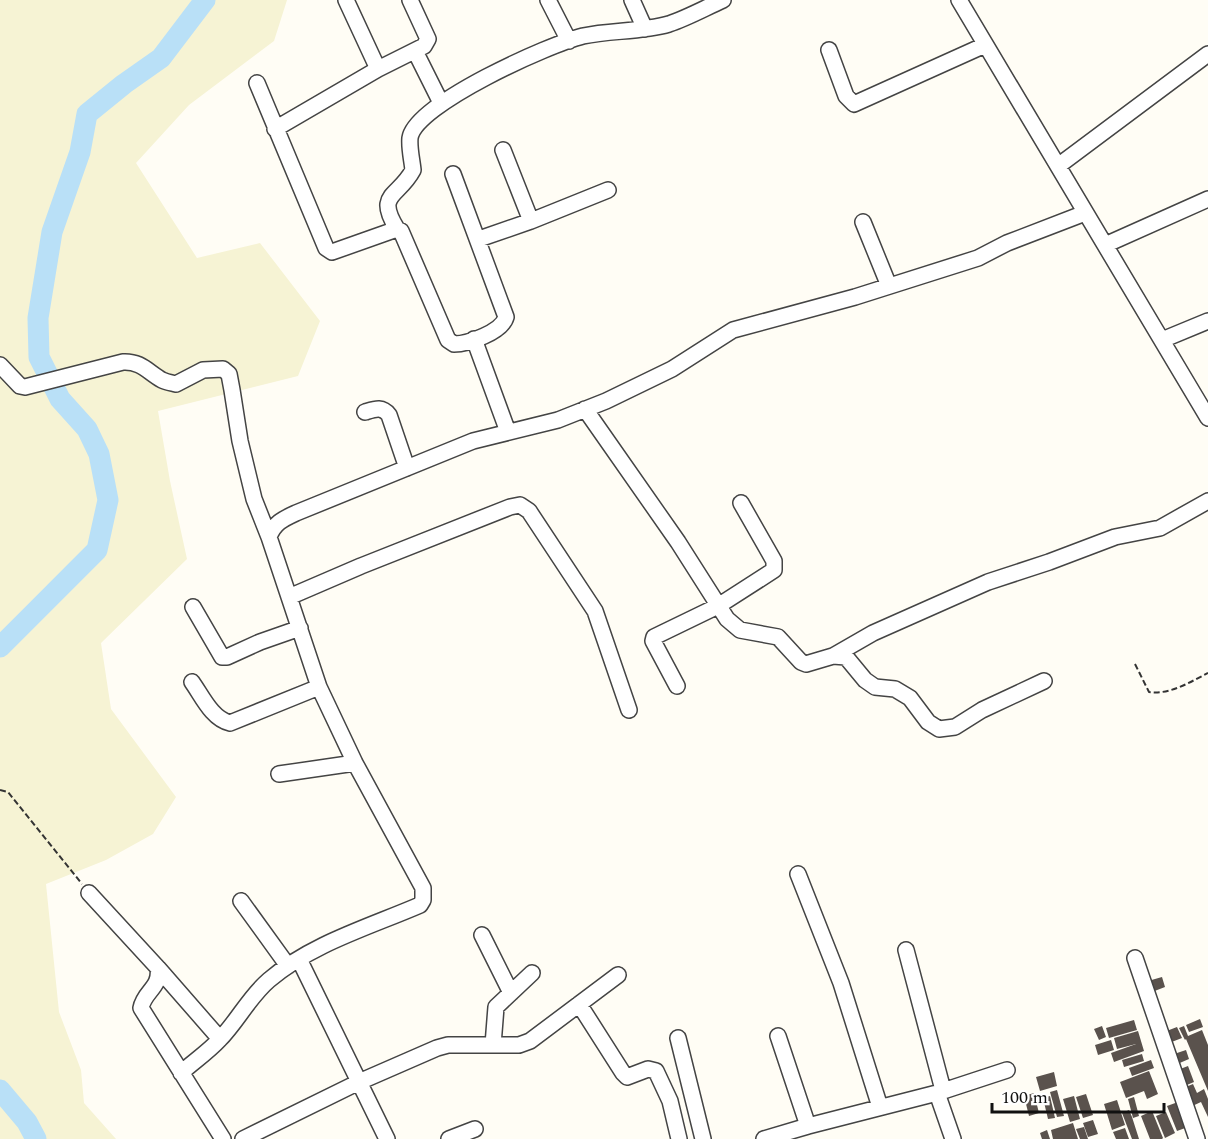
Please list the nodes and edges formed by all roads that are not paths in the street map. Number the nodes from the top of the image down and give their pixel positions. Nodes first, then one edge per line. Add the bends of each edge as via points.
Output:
1 (346, 0) edge
2 (410, 0) edge
3 (548, 0) edge
4 (632, 0) edge
5 (723, 0) edge
6 (959, 0) edge
7 (645, 29) junction
8 (569, 41) junction
9 (985, 45) junction
10 (829, 50) dead end
11 (415, 51) junction
12 (1208, 54) edge
13 (378, 69) junction
14 (257, 83) dead end
15 (441, 104) junction
16 (275, 129) junction
17 (504, 150) dead end
18 (1058, 166) junction
19 (453, 174) dead end
20 (608, 190) dead end
21 (1208, 199) edge
22 (1085, 213) junction
23 (531, 221) junction
24 (863, 222) dead end
25 (397, 229) junction
26 (479, 239) junction
27 (1105, 245) junction
28 (889, 286) junction
29 (1208, 321) edge
30 (474, 339) junction
31 (1162, 340) junction
32 (0, 365) edge
33 (585, 409) junction
34 (365, 412) dead end
35 (1208, 418) edge
36 (508, 432) junction
37 (407, 468) junction
38 (1208, 501) edge
39 (741, 503) dead end
40 (269, 537) junction
41 (289, 597) junction
42 (718, 606) junction
43 (193, 607) dead end
44 (300, 628) junction
45 (833, 656) junction
46 (1044, 681) dead end
47 (192, 682) dead end
48 (677, 686) dead end
49 (319, 687) junction
50 (629, 710) dead end
51 (355, 763) junction
52 (279, 774) dead end
53 (798, 874) dead end
54 (89, 893) road end
55 (241, 901) dead end
56 (482, 935) dead end
57 (906, 950) dead end
58 (1135, 958) dead end
59 (293, 963) junction
60 (158, 968) junction
61 (532, 973) dead end
62 (618, 975) dead end
63 (511, 993) junction
64 (579, 1004) junction
65 (778, 1036) dead end
66 (678, 1038) dead end
67 (220, 1039) junction
68 (493, 1046) junction
69 (1007, 1070) dead end
70 (181, 1072) junction
71 (359, 1082) junction
72 (940, 1091) junction
73 (880, 1107) junction
74 (808, 1126) junction
75 (475, 1129) dead end
76 (223, 1139) edge
77 (243, 1139) edge
78 (387, 1139) edge
79 (448, 1139) edge
80 (679, 1139) edge
81 (703, 1139) edge
82 (764, 1139) edge
83 (953, 1139) edge
84 (1197, 1139) edge

1 - 13 street
2 - 11 street via 428,39
3 - 8 street
4 - 7 street
5 - 7 street via 669,24
6 - 9 street
7 - 8 street
8 - 15 street via 478,82
9 - 10 street via 854,104 846,96
9 - 18 street
11 - 13 street
11 - 15 street
12 - 18 street
13 - 16 street
14 - 16 street
15 - 25 street via 414,129 410,138 413,170 387,202 388,214
16 - 25 street via 328,251
17 - 23 street
18 - 22 street
19 - 26 street
20 - 23 street
21 - 27 street
22 - 27 street
22 - 28 street via 978,258
23 - 26 street
24 - 28 street
25 - 30 street via 450,343
26 - 30 street via 506,317 499,328
27 - 31 street
28 - 33 street via 733,330 672,369
29 - 31 street
30 - 36 street
31 - 35 street
32 - 40 street via 25,387 132,361 176,384 203,370 223,369 229,374 254,499
33 - 36 street
33 - 42 street
34 - 37 street via 385,409
36 - 37 street via 473,441
37 - 40 street via 281,520 273,526
38 - 45 street via 1160,528 1115,537 988,582 873,633
39 - 42 street via 774,561 774,570
40 - 41 street
41 - 44 street
41 - 50 street via 520,505 529,511 595,611
42 - 45 street via 733,626 778,637 801,662
42 - 48 street via 654,637
43 - 44 street via 222,657
44 - 49 street
45 - 46 street via 846,657 875,687 902,692 939,729 955,727
47 - 49 street via 213,713 230,723
49 - 51 street
51 - 52 street
51 - 59 street via 423,888 423,900 420,905
53 - 73 street via 841,982
54 - 60 street
55 - 59 street
56 - 63 street
57 - 72 street
58 - 84 street
59 - 67 street via 268,981
59 - 71 street
60 - 67 street
60 - 70 street via 157,982 141,1008
61 - 63 street
62 - 64 street
63 - 68 street via 496,1007
64 - 68 street via 530,1041
64 - 80 street via 627,1077 648,1069 656,1071 670,1101
65 - 74 street
66 - 81 street
67 - 70 street
68 - 71 street via 448,1045
69 - 72 street
70 - 76 street
71 - 77 street
71 - 78 street
72 - 73 street
72 - 83 street
73 - 74 street
74 - 82 street
75 - 79 street

